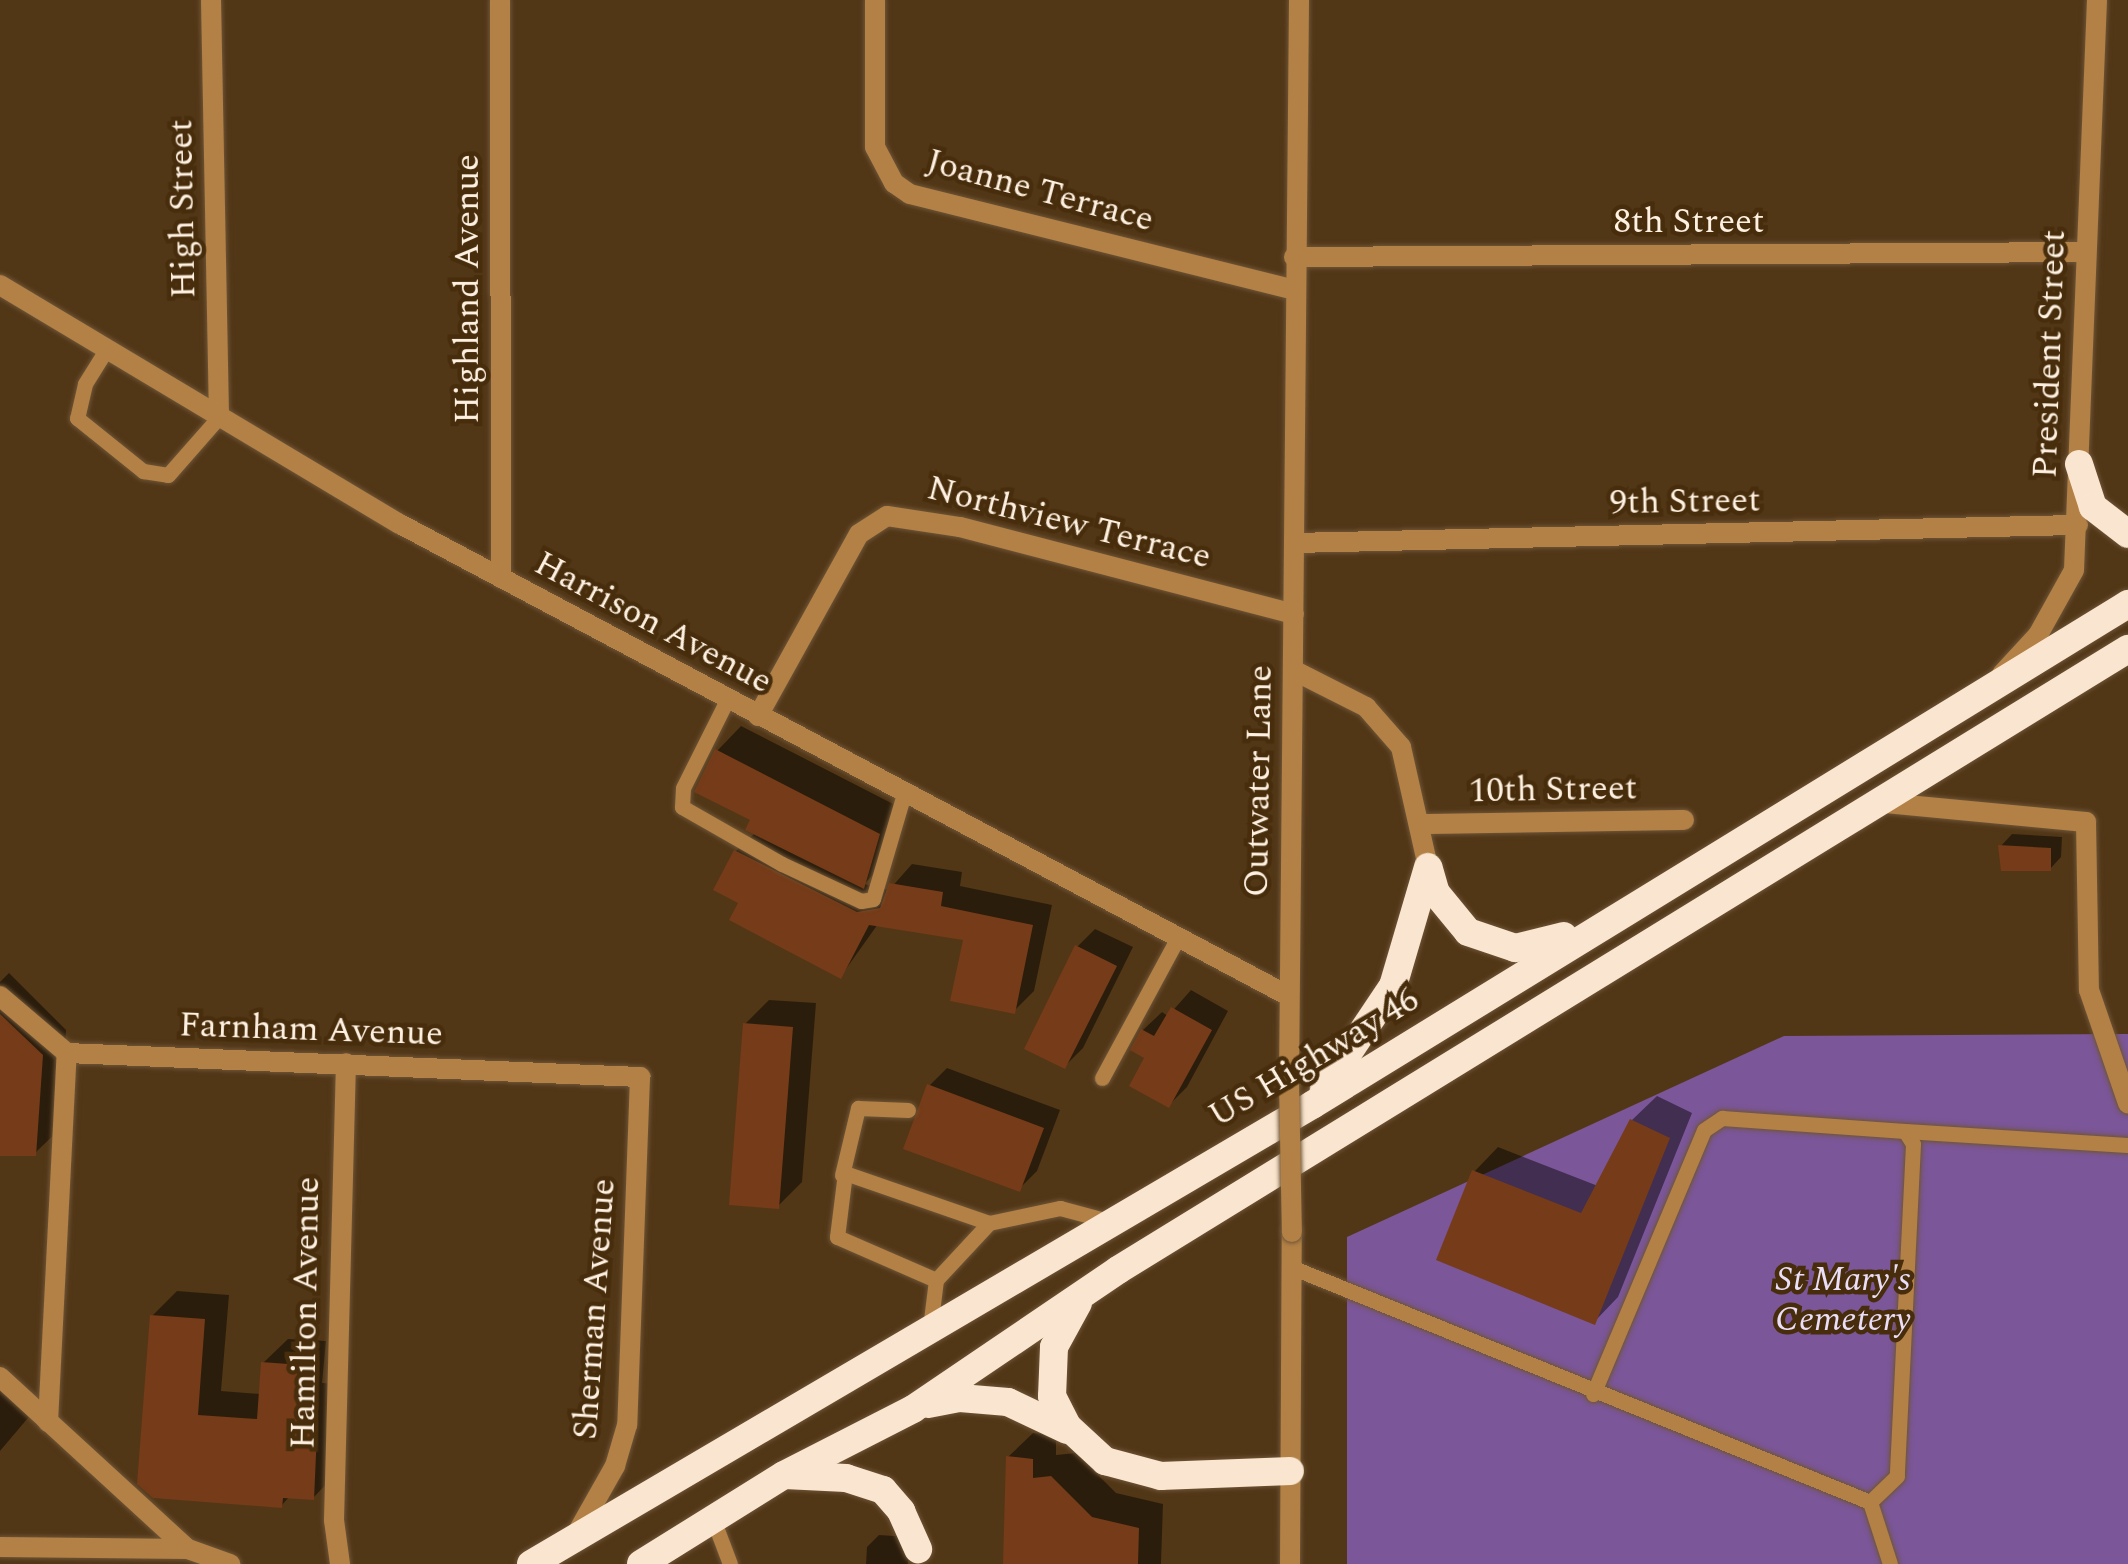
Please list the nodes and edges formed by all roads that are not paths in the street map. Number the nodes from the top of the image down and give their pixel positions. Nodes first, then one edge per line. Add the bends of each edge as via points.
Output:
1 (211, 0) edge
2 (500, 0) edge
3 (875, 0) edge
4 (1299, 0) edge
5 (2097, 0) edge
6 (2084, 252) junction
7 (1294, 257) junction
8 (0, 285) edge
9 (1294, 290) junction
10 (106, 350) junction
11 (219, 417) junction
12 (2079, 464) junction
13 (2078, 526) junction
14 (2128, 534) edge
15 (1294, 543) junction
16 (501, 578) junction
17 (2128, 604) edge
18 (1294, 614) junction
19 (2128, 648) edge
20 (1294, 671) junction
21 (1994, 682) junction
22 (727, 700) junction
23 (758, 716) junction
24 (904, 794) junction
25 (1885, 803) junction
26 (1684, 820) dead end
27 (1423, 824) junction
28 (1428, 867) junction
29 (1616, 915) junction
30 (1176, 941) junction
31 (0, 996) edge
32 (1288, 996) junction
33 (67, 1054) junction
34 (346, 1064) junction
35 (640, 1077) joint
36 (1102, 1078) dead end
37 (2128, 1102) edge
38 (1312, 1105) junction
39 (908, 1110) dead end
40 (1904, 1131) junction
41 (2128, 1145) edge
42 (842, 1175) junction
43 (1112, 1222) junction
44 (989, 1223) junction
45 (1291, 1267) junction
46 (1118, 1270) junction
47 (936, 1280) junction
48 (930, 1328) junction
49 (0, 1377) edge
50 (1593, 1394) junction
51 (913, 1409) junction
52 (48, 1422) junction
53 (1081, 1439) junction
54 (1290, 1471) junction
55 (784, 1475) junction
56 (1870, 1502) junction
57 (713, 1519) junction
58 (576, 1535) junction
59 (0, 1548) edge
60 (188, 1549) junction
61 (114, 1556) edge
62 (918, 1556) edge
63 (230, 1564) edge
64 (340, 1564) edge
65 (531, 1564) edge
66 (640, 1564) edge
67 (730, 1564) edge
68 (1290, 1564) edge
69 (1890, 1564) edge

1 - 11 street, High Street
2 - 16 street, Highland Avenue
3 - 9 street, Joanne Terrace via 875,147 894,183 910,194
4 - 7 street, Outwater Lane
5 - 6 street, President Street
6 - 7 street, 8th Street
6 - 12 street, President Street
7 - 9 street, Outwater Lane
8 - 10 street, Harrison Avenue
9 - 15 street, Outwater Lane
10 - 11 street, Harrison Avenue
10 - 11 lane via 85,384 77,418 144,472 168,475
11 - 16 street, Harrison Avenue
12 - 13 street, President Street
12 - 14 highway via 2093,507
13 - 15 street, 9th Street
13 - 21 street, President Street via 2063,599
15 - 18 street, Outwater Lane
16 - 22 street, Harrison Avenue
17 - 21 highway, US Highway 46
18 - 20 street, Outwater Lane
18 - 23 street, Northview Terrace via 960,527 887,516 859,534
19 - 25 highway
20 - 27 street, 10th Street via 1366,707 1401,747
20 - 32 street, Outwater Lane
21 - 29 highway, US Highway 46
22 - 23 street, Harrison Avenue
22 - 24 lane via 683,788 682,807 782,864 861,902 873,899
23 - 24 street, Harrison Avenue
24 - 30 street, Harrison Avenue
25 - 37 street via 2086,822 2089,990
25 - 46 highway
26 - 27 street, 10th Street
27 - 28 street, 10th Street
28 - 29 highway via 1450,916 1490,942 1542,945
28 - 38 highway via 1392,986 1366,1036
29 - 38 highway, US Highway 46
30 - 32 street, Harrison Avenue
30 - 36 lane
31 - 33 street
32 - 45 street, Outwater Lane, bridge
33 - 34 street, Farnham Avenue
33 - 52 street
34 - 35 street, Farnham Avenue
34 - 64 street, Hamilton Avenue via 334,1520
35 - 58 street, Sherman Avenue via 627,1425 616,1466
38 - 43 highway, US Highway 46
39 - 42 lane via 858,1108
40 - 41 lane
40 - 50 lane via 1722,1118 1704,1130
40 - 56 lane via 1913,1144 1897,1476
42 - 44 lane via 858,1174
42 - 47 lane via 837,1237
43 - 44 lane via 1051,1208
43 - 48 highway, US Highway 46
44 - 47 lane
45 - 50 lane
45 - 54 street, Outwater Lane
46 - 51 highway
46 - 53 highway via 1070,1309 1054,1347 1052,1396
47 - 48 lane
48 - 58 highway, US Highway 46
49 - 52 street
50 - 56 lane
51 - 53 highway via 960,1398 1008,1402
51 - 55 highway
52 - 60 street
53 - 54 highway via 1105,1461 1134,1474
54 - 68 street, Outwater Lane
55 - 57 highway
55 - 62 highway via 846,1478 883,1490 902,1510
56 - 69 lane
57 - 66 highway
57 - 67 lane
58 - 65 highway, US Highway 46
59 - 61 street
60 - 61 street
60 - 63 street

